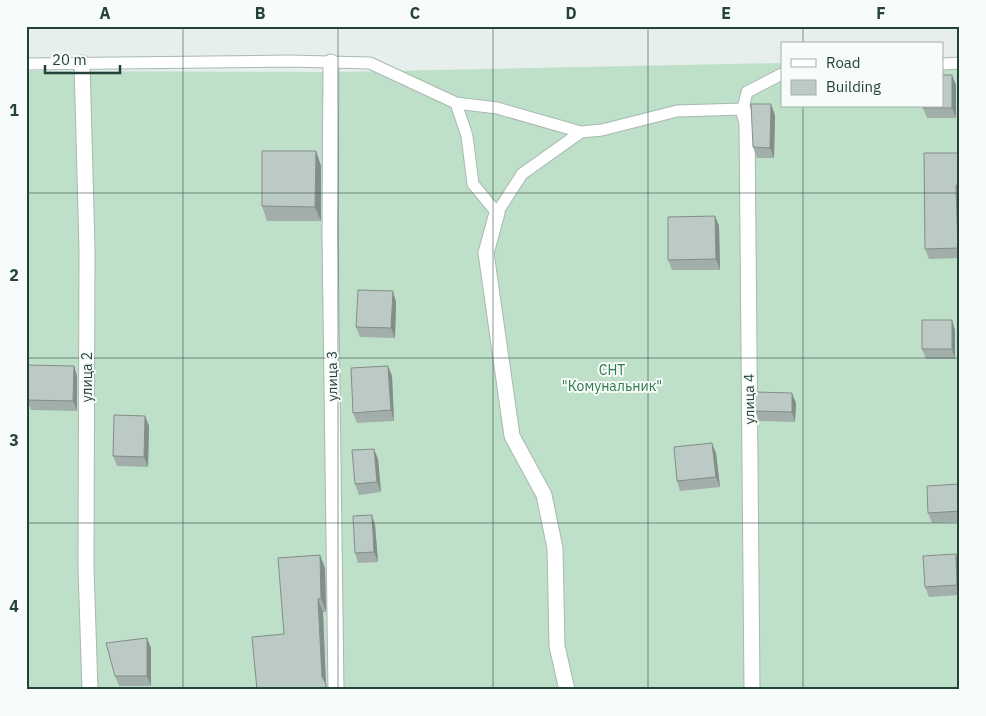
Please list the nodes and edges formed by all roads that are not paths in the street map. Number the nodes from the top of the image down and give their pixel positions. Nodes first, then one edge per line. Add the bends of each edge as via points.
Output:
1 (331, 62) junction
2 (82, 63) junction
3 (960, 63) edge
4 (26, 64) edge
5 (944, 64) edge
6 (781, 75) edge
7 (456, 103) junction
8 (743, 109) junction
9 (581, 132) junction
10 (497, 214) junction
11 (90, 690) edge
12 (336, 690) edge
13 (567, 690) edge
14 (752, 690) edge

1 - 2 lane
1 - 7 lane via 370,63
1 - 12 street, улица 3
2 - 4 lane
2 - 11 street, улица 2 via 87,249 86,568
3 - 5 lane
6 - 8 lane via 747,92
7 - 9 lane via 497,108
7 - 10 lane via 467,136 473,184
8 - 9 lane via 677,111 602,130
8 - 14 street, улица 4 via 747,123
9 - 10 lane via 522,174
10 - 13 street via 486,252 512,436 544,495 555,548 557,646

